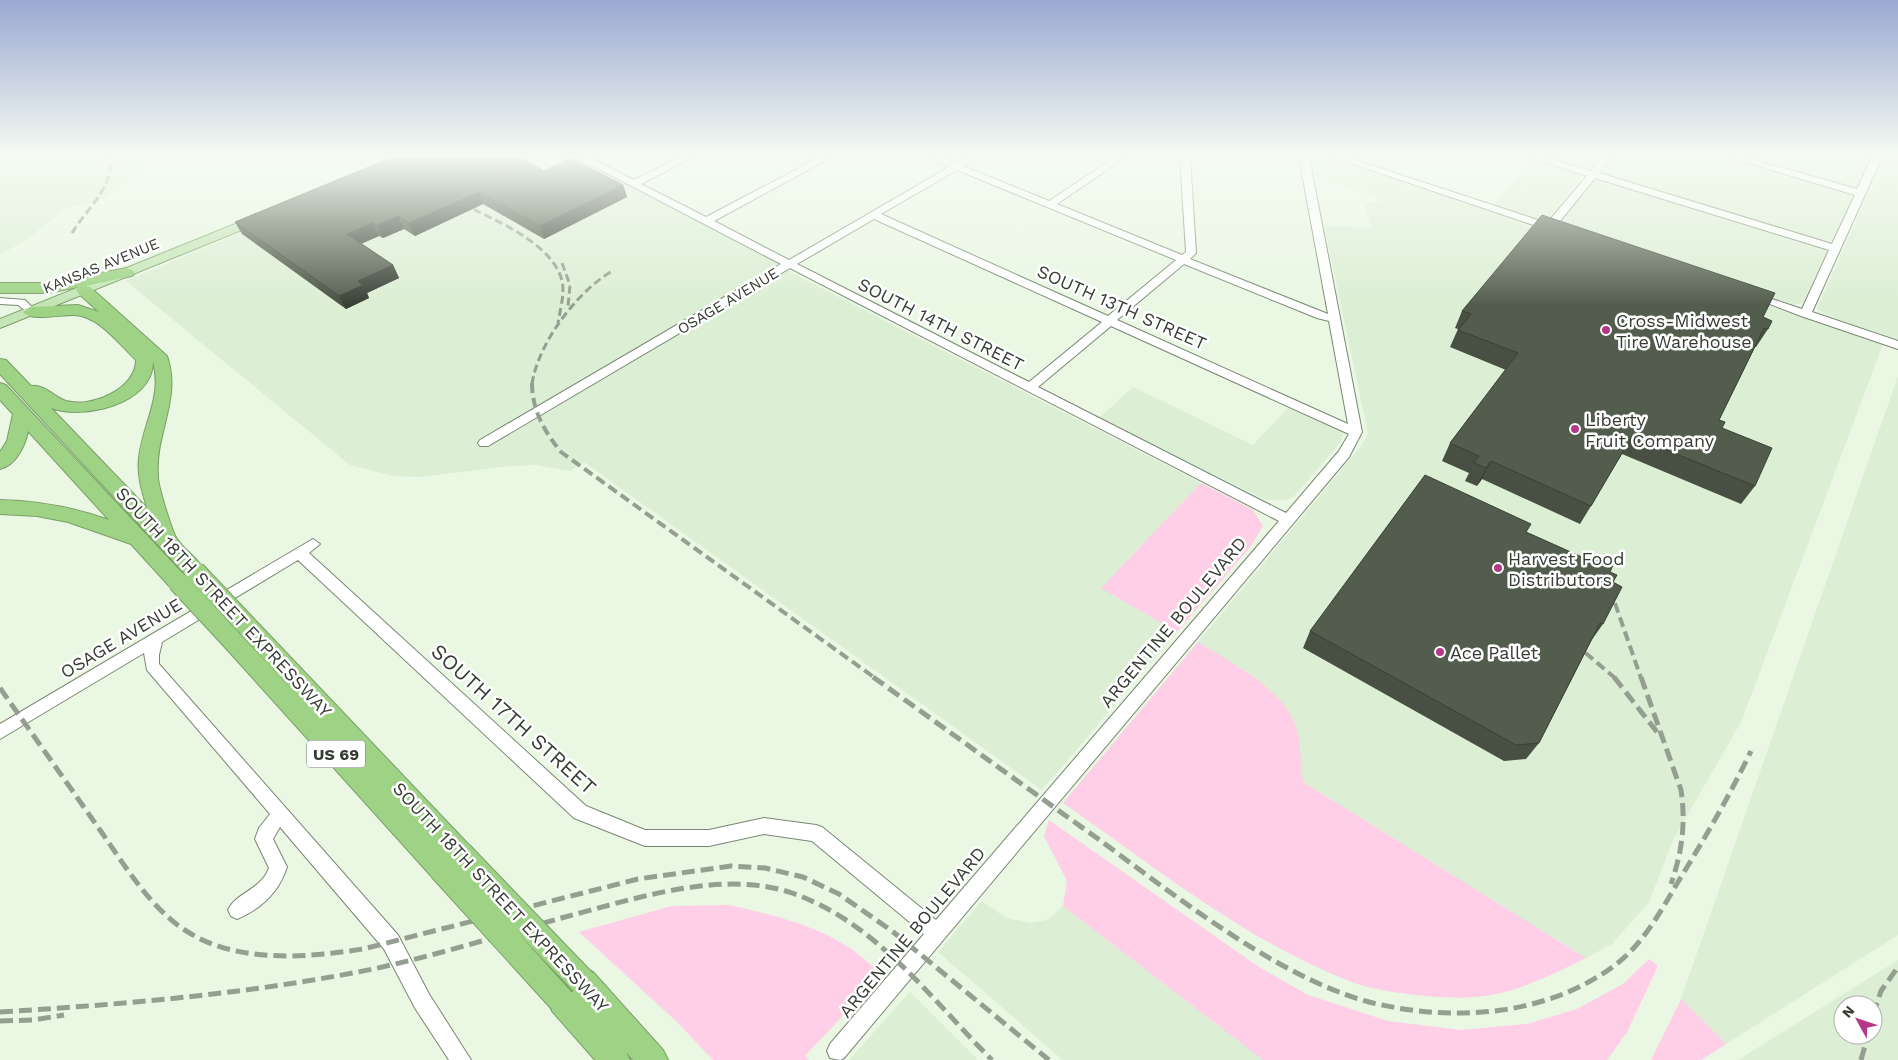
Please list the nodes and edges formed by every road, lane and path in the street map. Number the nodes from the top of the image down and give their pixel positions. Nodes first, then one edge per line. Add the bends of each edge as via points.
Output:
1 (678, 206) edge
2 (734, 206) edge
3 (888, 206) edge
4 (1054, 206) edge
5 (1188, 206) edge
6 (1314, 206) edge
7 (1485, 206) edge
8 (1566, 206) edge
9 (1699, 206) edge
10 (1854, 206) edge
11 (274, 212) edge
12 (874, 215) junction
13 (707, 221) junction
14 (1549, 228) junction
15 (1567, 234) edge
16 (1835, 248) junction
17 (1185, 259) junction
18 (789, 264) junction
19 (127, 273) junction
20 (0, 288) edge
21 (84, 290) junction
22 (1741, 292) edge
23 (0, 301) edge
24 (104, 308) junction
25 (31, 312) junction
26 (1806, 314) junction
27 (1336, 318) junction
28 (1110, 321) junction
29 (0, 324) edge
30 (1898, 345) edge
31 (0, 364) edge
32 (22, 388) junction
33 (1028, 388) junction
34 (0, 389) edge
35 (22, 413) junction
36 (1356, 432) junction
37 (484, 443) dead end
38 (0, 463) edge
39 (0, 507) edge
40 (1286, 519) junction
41 (139, 540) junction
42 (167, 540) junction
43 (306, 548) joint
44 (187, 577) junction
45 (155, 640) junction
46 (0, 732) edge
47 (281, 814) junction
48 (451, 861) junction
49 (238, 910) dead end
50 (938, 933) junction
51 (838, 1051) dead end
52 (461, 1060) edge
53 (615, 1060) edge
54 (653, 1060) edge

1 - 13 street, SOUTH 14TH STREET
2 - 13 street
3 - 12 street, OSAGE AVENUE
4 - 17 street
5 - 17 street via 1191,253
6 - 27 street
7 - 14 street
8 - 14 street
9 - 16 street
10 - 16 street
11 - 19 main road, KANSAS AVENUE
12 - 18 street, OSAGE AVENUE
12 - 28 street, SOUTH 13TH STREET
13 - 18 street, SOUTH 14TH STREET
14 - 15 street
16 - 26 street
17 - 27 street via 1321,316
17 - 28 street
18 - 33 street, SOUTH 14TH STREET
18 - 37 street, OSAGE AVENUE
19 - 20 highway via 48,288
19 - 21 main road, KANSAS AVENUE
19 - 24 highway via 106,293
21 - 24 highway
21 - 25 main road, KANSAS AVENUE
22 - 26 street
23 - 25 street via 21,302
24 - 42 highway via 159,356 164,367 165,387 147,469
25 - 29 main road, KANSAS AVENUE
25 - 32 highway via 78,310 101,318 144,359 146,367 144,375 125,392 84,406 57,404 40,393
26 - 30 street
27 - 36 street
28 - 33 street
28 - 36 street, SOUTH 13TH STREET
31 - 32 highway, SOUTH 18TH STREET EXPRESSWAY / US 69
32 - 42 highway, SOUTH 18TH STREET EXPRESSWAY / US 69
33 - 40 street, SOUTH 14TH STREET
34 - 35 highway, SOUTH 18TH STREET EXPRESSWAY / US 69
35 - 38 highway via 16,446
35 - 41 highway, SOUTH 18TH STREET EXPRESSWAY / US 69
36 - 40 street, ARGENTINE BOULEVARD via 1344,454
39 - 41 highway via 72,514
40 - 50 street, ARGENTINE BOULEVARD
41 - 44 highway, SOUTH 18TH STREET EXPRESSWAY / US 69
42 - 44 highway, SOUTH 18TH STREET EXPRESSWAY / US 69
43 - 45 street, OSAGE AVENUE
43 - 50 street, SOUTH 17TH STREET via 580,812 645,838 709,838 764,826 816,833
44 - 48 highway, SOUTH 18TH STREET EXPRESSWAY / US 69, bridge
45 - 46 street, OSAGE AVENUE
45 - 47 street via 152,666
47 - 49 street via 264,832 264,844 278,867 274,882
47 - 52 street via 391,942 422,1001
48 - 53 highway, SOUTH 18TH STREET EXPRESSWAY / US 69, bridge via 562,1001
48 - 54 highway, SOUTH 18TH STREET EXPRESSWAY / US 69, bridge via 583,982
50 - 51 street, ARGENTINE BOULEVARD

